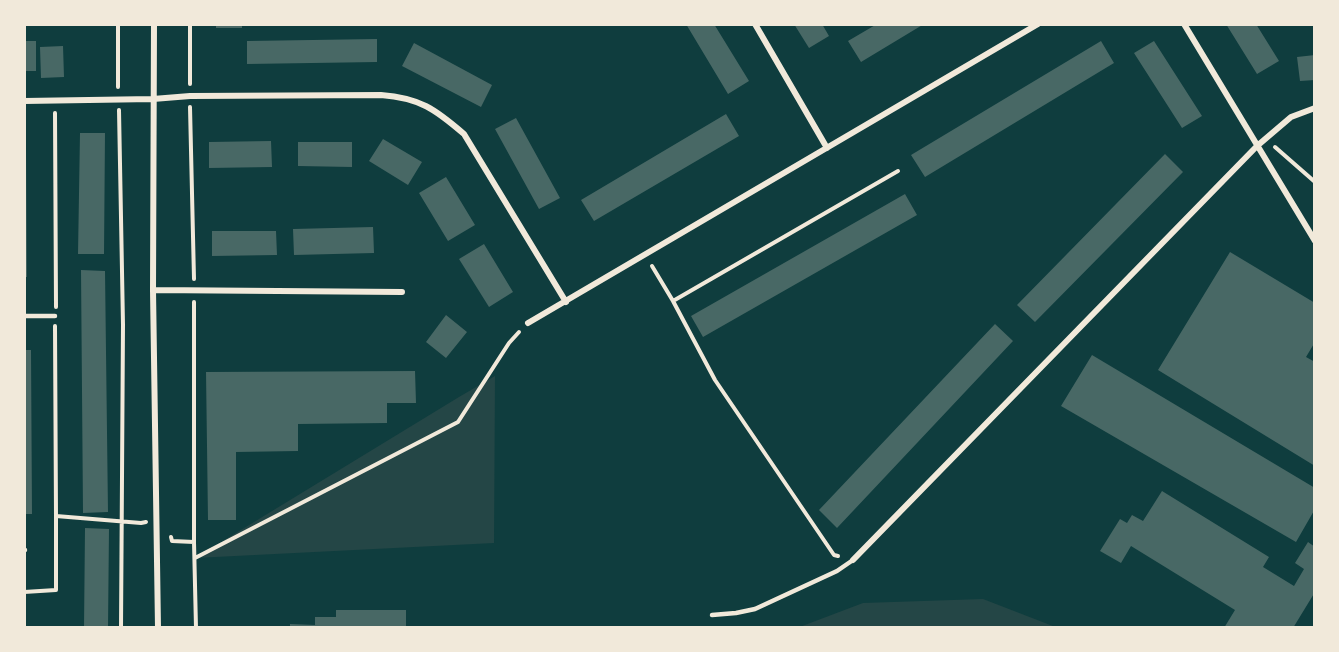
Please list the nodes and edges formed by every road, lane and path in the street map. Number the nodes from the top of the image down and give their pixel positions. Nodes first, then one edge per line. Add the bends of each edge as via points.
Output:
1 (118, 24) edge
2 (154, 24) edge
3 (190, 24) edge
4 (755, 24) edge
5 (1038, 24) edge
6 (1184, 24) edge
7 (190, 96) junction
8 (118, 99) junction
9 (153, 99) junction
10 (55, 100) junction
11 (24, 101) edge
12 (1315, 108) edge
13 (1269, 136) junction
14 (1257, 146) junction
15 (827, 148) junction
16 (898, 171) dead end
17 (1315, 182) edge
18 (1315, 241) edge
19 (645, 255) junction
20 (153, 290) junction
21 (194, 291) junction
22 (402, 292) dead end
23 (673, 301) junction
24 (566, 302) junction
25 (24, 316) edge
26 (55, 316) junction
27 (528, 323) joint
28 (56, 516) junction
29 (121, 520) junction
30 (157, 520) junction
31 (171, 533) dead end
32 (194, 542) junction
33 (195, 558) junction
34 (853, 560) junction
35 (24, 592) edge
36 (712, 615) dead end
37 (122, 628) edge
38 (158, 628) edge
39 (196, 628) edge

1 - 8 path
2 - 9 street
3 - 7 path
4 - 15 street
5 - 15 street
6 - 14 street
7 - 9 street
7 - 21 path
7 - 24 street via 381,95 420,102 464,134
8 - 9 street
8 - 10 street
8 - 29 path via 123,325
9 - 20 street
10 - 11 street
10 - 26 path
12 - 13 street via 1291,117
13 - 14 street
13 - 17 path via 1275,148
14 - 18 street
14 - 34 street
15 - 19 street
16 - 23 path
19 - 23 path
19 - 24 street
20 - 21 street
20 - 30 street
21 - 22 street
21 - 32 path
23 - 34 path via 715,380 834,555
24 - 27 street
25 - 26 lane
26 - 28 path
27 - 33 path via 509,343 458,422
28 - 29 path
28 - 35 path via 56,590
29 - 30 path
29 - 37 path
30 - 38 street
31 - 32 path via 171,542
32 - 33 path
33 - 39 path
34 - 36 lane via 755,609

